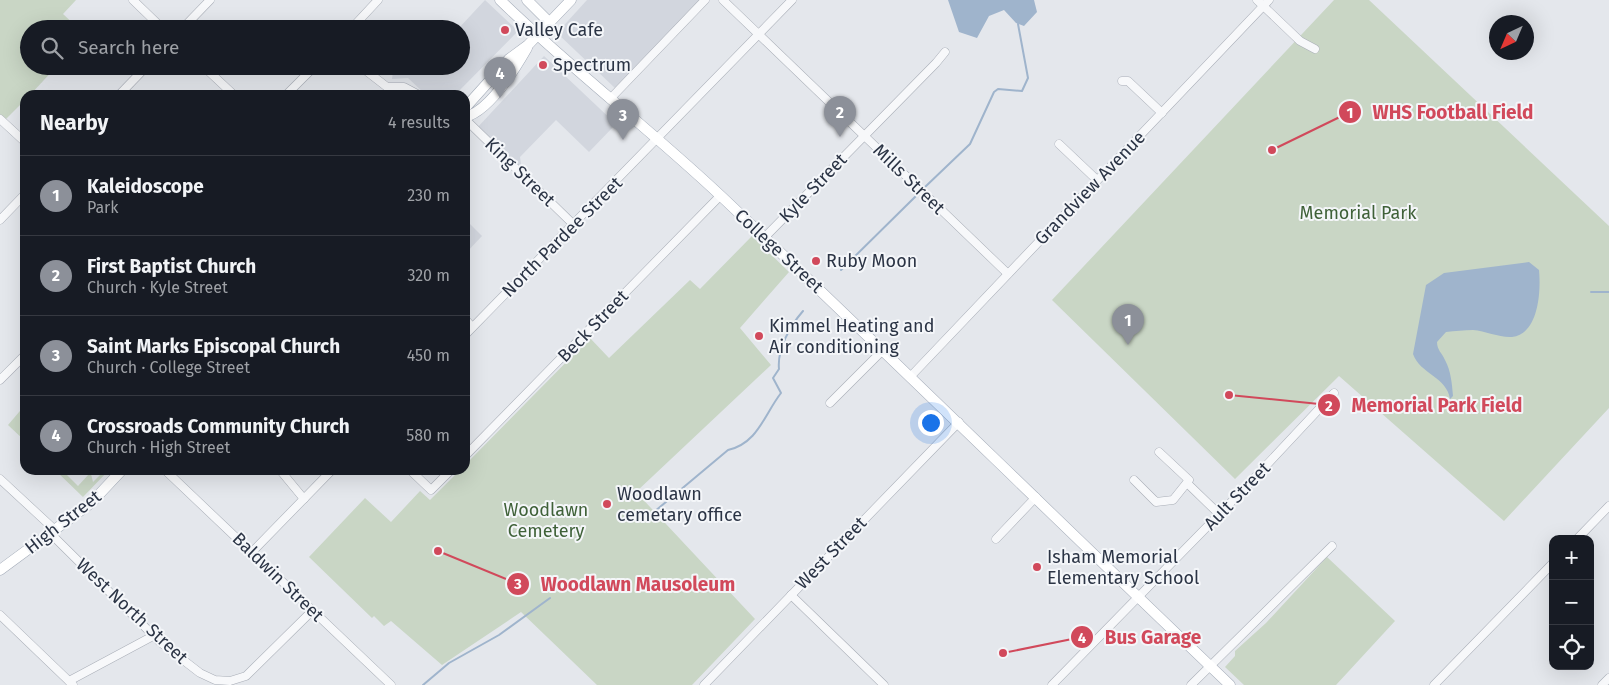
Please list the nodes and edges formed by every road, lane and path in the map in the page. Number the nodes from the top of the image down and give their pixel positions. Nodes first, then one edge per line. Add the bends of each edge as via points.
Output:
1 (133, 0) edge
2 (210, 0) edge
3 (378, 0) edge
4 (500, 0) edge
5 (527, 0) edge
6 (570, 0) edge
7 (705, 0) edge
8 (723, 0) edge
9 (792, 0) edge
10 (1257, 0) edge
11 (1266, 3) edge
12 (154, 20) edge
13 (191, 20) edge
14 (359, 20) edge
15 (549, 22) junction
16 (538, 34) junction
17 (759, 34) junction
18 (528, 45) junction
19 (1315, 49) dead end
20 (945, 52) dead end
21 (138, 75) edge
22 (213, 75) edge
23 (306, 75) edge
24 (371, 75) edge
25 (1122, 81) dead end
26 (124, 90) edge
27 (229, 90) edge
28 (291, 90) edge
29 (410, 90) edge
30 (610, 99) junction
31 (470, 102) edge
32 (1162, 112) junction
33 (470, 116) edge
34 (0, 119) edge
35 (470, 123) edge
36 (864, 135) junction
37 (20, 137) edge
38 (658, 139) junction
39 (1059, 144) dead end
40 (1097, 180) junction
41 (720, 196) junction
42 (20, 199) edge
43 (0, 220) edge
44 (574, 224) junction
45 (764, 238) junction
46 (1008, 274) junction
47 (470, 325) edge
48 (472, 327) junction
49 (470, 329) edge
50 (883, 350) junction
51 (20, 360) edge
52 (911, 376) junction
53 (0, 380) edge
54 (1334, 393) dead end
55 (830, 403) dead end
56 (959, 422) junction
57 (470, 451) edge
58 (1159, 452) dead end
59 (117, 475) edge
60 (170, 475) edge
61 (283, 475) edge
62 (327, 475) edge
63 (415, 475) edge
64 (446, 475) edge
65 (0, 479) edge
66 (1134, 480) dead end
67 (1188, 484) junction
68 (1036, 497) junction
69 (304, 499) junction
70 (1609, 506) edge
71 (1219, 514) junction
72 (53, 531) junction
73 (1581, 535) edge
74 (996, 539) dead end
75 (1332, 546) dead end
76 (252, 552) junction
77 (1549, 568) edge
78 (0, 570) edge
79 (791, 595) junction
80 (1138, 596) junction
81 (312, 610) junction
82 (0, 615) edge
83 (153, 636) junction
84 (1210, 666) junction
85 (1609, 678) edge
86 (71, 683) edge
87 (391, 685) edge
88 (704, 685) edge
89 (884, 685) edge
90 (1052, 685) edge
91 (1191, 685) edge
92 (1230, 685) edge
93 (1434, 685) edge
94 (1602, 685) edge

1 - 12 street
2 - 13 street
3 - 14 street
4 - 16 main road, College Street
5 - 15 main road
6 - 15 main road
7 - 30 street
8 - 17 street, Mills Street
9 - 17 street, North Pardee Street
10 - 11 street
11 - 19 street via 1300,42
11 - 32 street, Grandview Avenue
15 - 16 main road
16 - 18 main road
16 - 30 main road, College Street
17 - 36 street, Mills Street
17 - 38 street, North Pardee Street
18 - 31 main road via 509,59
18 - 33 main road via 499,90
20 - 36 street, Kyle Street
21 - 26 street
22 - 27 street
23 - 28 street
24 - 29 street via 386,87
25 - 32 street via 1128,81
30 - 38 main road, College Street
32 - 40 street, Grandview Avenue
34 - 37 street
35 - 44 street, King Street
36 - 45 street, Kyle Street
36 - 46 street, Mills Street
38 - 41 main road, College Street
38 - 44 street, North Pardee Street
39 - 40 street
40 - 46 street, Grandview Avenue
41 - 45 main road, College Street
41 - 57 street, Beck Street
42 - 43 street
44 - 48 street, North Pardee Street
45 - 50 main road, College Street
46 - 52 street, Grandview Avenue
47 - 48 street
48 - 49 street, North Pardee Street
50 - 52 main road, College Street
50 - 55 street
51 - 53 street
52 - 56 main road, College Street
54 - 71 street, Ault Street
56 - 68 main road, College Street
56 - 79 street, West Street
58 - 67 street via 1189,480
59 - 72 main road, High Street via 91,503
60 - 76 street, Baldwin Street
61 - 69 street
62 - 69 street
63 - 64 street via 431,490
65 - 72 street, West North Street
66 - 67 street via 1156,502 1173,500
67 - 71 street
68 - 74 street
68 - 80 main road, College Street
69 - 76 street
70 - 73 street
71 - 80 street, Ault Street
72 - 78 main road, High Street
72 - 83 street, West North Street
75 - 84 street
76 - 81 street, Baldwin Street
77 - 93 street
79 - 88 street, West Street
79 - 89 street
80 - 84 main road, College Street
80 - 90 street, Ault Street
81 - 83 street, West North Street via 252,671 230,681 207,677
81 - 87 street, Baldwin Street
82 - 86 street
83 - 86 street
84 - 91 street
84 - 92 main road, College Street
85 - 94 street

